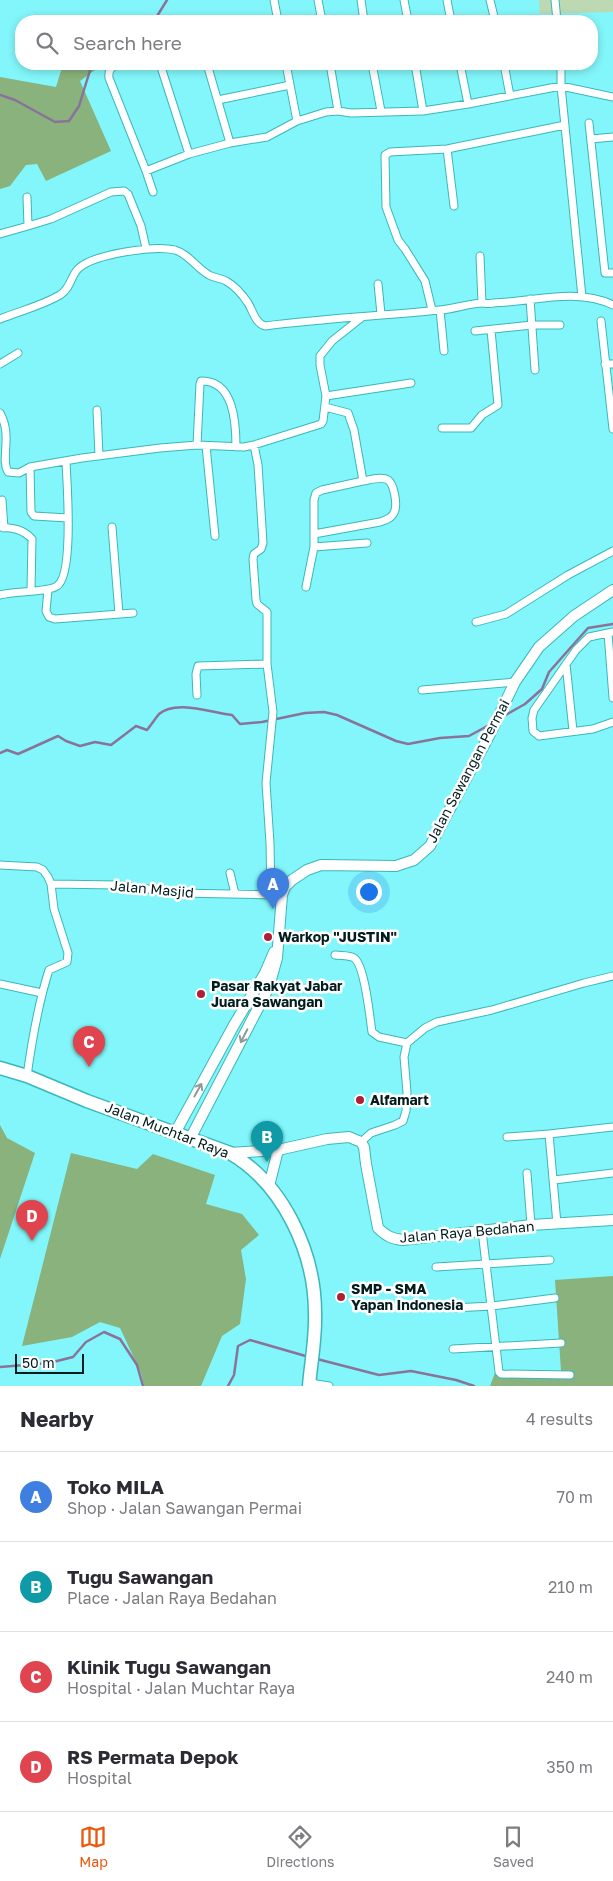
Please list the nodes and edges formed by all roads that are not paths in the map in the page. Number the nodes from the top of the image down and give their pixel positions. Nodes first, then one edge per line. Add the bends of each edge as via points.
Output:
1 (274, 0) edge
2 (318, 0) edge
3 (361, 0) edge
4 (404, 0) edge
5 (447, 0) edge
6 (490, 0) edge
7 (555, 0) edge
8 (277, 15) edge
9 (321, 15) edge
10 (363, 15) edge
11 (407, 15) edge
12 (450, 15) edge
13 (494, 15) edge
14 (556, 15) edge
15 (110, 70) edge
16 (162, 70) edge
17 (209, 70) edge
18 (287, 70) edge
19 (331, 70) edge
20 (373, 70) edge
21 (416, 70) edge
22 (461, 70) edge
23 (505, 70) edge
24 (560, 70) edge
25 (290, 85) junction
26 (561, 86) junction
27 (510, 96) junction
28 (613, 97) edge
29 (218, 100) junction
30 (468, 104) junction
31 (338, 111) junction
32 (380, 111) junction
33 (423, 111) junction
34 (296, 121) junction
35 (589, 123) dead end
36 (565, 125) junction
37 (613, 137) edge
38 (591, 139) junction
39 (230, 143) junction
40 (447, 148) junction
41 (189, 154) junction
42 (146, 171) junction
43 (153, 192) dead end
44 (27, 197) dead end
45 (454, 206) dead end
46 (28, 226) junction
47 (0, 234) edge
48 (146, 248) junction
49 (480, 256) dead end
50 (613, 273) edge
51 (378, 284) dead end
52 (582, 297) junction
53 (530, 299) junction
54 (482, 303) junction
55 (613, 305) edge
56 (432, 310) junction
57 (440, 310) junction
58 (381, 314) junction
59 (361, 318) junction
60 (0, 319) edge
61 (601, 321) dead end
62 (532, 325) junction
63 (560, 325) dead end
64 (491, 330) junction
65 (474, 331) dead end
66 (444, 350) dead end
67 (18, 354) dead end
68 (0, 364) edge
69 (604, 364) junction
70 (613, 364) edge
71 (534, 370) dead end
72 (411, 383) dead end
73 (326, 396) junction
74 (325, 407) junction
75 (97, 410) dead end
76 (0, 413) edge
77 (442, 428) dead end
78 (613, 429) edge
79 (197, 445) junction
80 (254, 445) junction
81 (206, 446) junction
82 (236, 447) junction
83 (100, 456) junction
84 (2, 461) edge
85 (66, 462) junction
86 (30, 468) junction
87 (363, 481) junction
88 (2, 500) dead end
89 (68, 518) junction
90 (112, 526) dead end
91 (2, 527) edge
92 (314, 534) junction
93 (215, 536) dead end
94 (366, 543) dead end
95 (314, 547) junction
96 (613, 551) edge
97 (306, 587) dead end
98 (31, 590) junction
99 (48, 590) junction
100 (613, 590) edge
101 (0, 595) edge
102 (133, 613) dead end
103 (119, 614) junction
104 (476, 622) dead end
105 (610, 633) edge
106 (267, 664) junction
107 (566, 664) junction
108 (515, 682) junction
109 (422, 690) dead end
110 (197, 695) dead end
111 (613, 698) edge
112 (613, 722) edge
113 (573, 731) junction
114 (0, 865) edge
115 (230, 873) dead end
116 (51, 884) junction
117 (235, 894) junction
118 (271, 895) junction
119 (282, 895) junction
120 (335, 955) dead end
121 (269, 975) junction
122 (613, 976) edge
123 (0, 984) edge
124 (42, 992) junction
125 (407, 1043) junction
126 (215, 1059) junction
127 (228, 1066) junction
128 (0, 1068) edge
129 (27, 1076) junction
130 (613, 1127) edge
131 (175, 1133) junction
132 (549, 1134) junction
133 (191, 1137) junction
134 (507, 1137) dead end
135 (361, 1142) junction
136 (278, 1150) junction
137 (230, 1153) junction
138 (526, 1173) dead end
139 (613, 1173) edge
140 (554, 1180) junction
141 (269, 1186) junction
142 (613, 1220) edge
143 (557, 1224) junction
144 (531, 1225) junction
145 (482, 1231) junction
146 (550, 1260) dead end
147 (486, 1263) junction
148 (436, 1267) dead end
149 (555, 1298) dead end
150 (492, 1306) junction
151 (452, 1308) dead end
152 (561, 1343) dead end
153 (496, 1346) junction
154 (453, 1349) dead end
155 (570, 1374) dead end
156 (310, 1380) edge
157 (329, 1386) edge

1 - 8 street
2 - 9 street
3 - 10 street
4 - 11 street
5 - 12 street
6 - 13 street
7 - 14 street
15 - 42 street via 109,78
16 - 41 street
17 - 29 street
18 - 25 street
19 - 31 street
20 - 32 street
21 - 33 street
22 - 30 street
23 - 27 street
24 - 26 street
25 - 29 street
25 - 34 street
26 - 27 street
26 - 28 street
26 - 36 street
27 - 30 street
29 - 39 street
30 - 33 street
31 - 32 street
31 - 34 street
32 - 33 street
34 - 39 street via 267,137
35 - 38 street
36 - 40 street
36 - 52 street
37 - 38 street
38 - 50 street via 606,273
39 - 41 street
40 - 45 street
40 - 56 street via 390,152 384,160 386,207 398,240 425,281
41 - 42 street
42 - 43 street
44 - 46 street
46 - 47 street
46 - 48 street via 111,192 124,191 138,218
48 - 59 street via 176,250 210,275 236,288 262,325
48 - 60 street via 92,260 80,266 62,294
49 - 54 street
51 - 58 street
52 - 53 street
52 - 55 street via 604,300
53 - 54 street
53 - 62 street
54 - 57 street
56 - 57 street
56 - 58 street
57 - 66 street
58 - 59 street
59 - 73 street via 332,341 320,356
61 - 69 street
62 - 63 street
62 - 64 street
62 - 71 street
64 - 65 street
64 - 77 street via 498,405 482,415 471,428
67 - 68 street
69 - 70 street
69 - 78 street
72 - 73 street
73 - 74 street
74 - 80 street via 321,424
74 - 87 street via 348,413
75 - 83 street
76 - 84 street via 6,423 7,438
79 - 81 street
79 - 82 street via 200,384 207,380 216,383 226,393 236,433
79 - 83 street
80 - 82 street
80 - 106 street via 264,543 253,558 256,600 267,612
81 - 82 street
81 - 93 street
83 - 85 street
84 - 86 street via 8,472
85 - 86 street
85 - 89 street
86 - 89 street via 34,516
87 - 92 street via 316,493
87 - 92 street via 382,478 394,488 395,510 389,519
88 - 91 street
89 - 99 street via 65,574 56,587
90 - 103 street
91 - 98 street via 25,532 32,540
92 - 95 street
94 - 95 street
95 - 97 street
96 - 104 street via 506,614
98 - 99 street
98 - 101 street
99 - 103 street via 46,612 49,617
100 - 108 street, Jalan Sawangan Permai via 574,616 539,647
102 - 103 street
105 - 107 street via 589,637
105 - 111 street
106 - 110 street via 198,666
106 - 118 street via 273,712 266,788
107 - 113 street
107 - 113 street via 534,710 533,731 539,736
108 - 109 street
108 - 119 street, Jalan Sawangan Permai via 430,846 414,860 396,866 321,865 292,880
112 - 113 street
114 - 116 street via 37,867 43,870
115 - 117 street
116 - 117 street, Jalan Masjid via 118,885 179,893
116 - 124 street via 54,909 68,957 67,962 49,970
117 - 118 street, Jalan Masjid
118 - 119 street, Jalan Masjid
119 - 121 street via 278,942
120 - 125 street via 357,961 367,994 372,1032 379,1037
121 - 126 street
121 -> 127 street via 269,987
122 - 125 street via 437,1022
123 - 124 street
124 - 129 street
125 - 135 street via 404,1057 406,1111 402,1121 372,1133
126 - 127 street
131 -> 126 street
127 - 133 street
128 - 129 highway, Jalan Muchtar Raya
129 - 131 highway, Jalan Muchtar Raya
130 - 132 street
131 - 133 highway, Jalan Muchtar Raya
132 - 134 street
132 - 140 street
133 - 137 highway, Jalan Muchtar Raya
135 - 136 street via 349,1136
135 - 145 street, Jalan Raya Bedahan via 378,1228 385,1235 403,1240
136 - 137 street
136 - 141 street
137 - 141 highway, Jalan Muchtar Raya
138 - 144 street
139 - 140 street
140 - 143 street
141 - 156 highway, Jalan Muchtar Raya via 296,1228 313,1288 316,1313
142 - 143 street, Jalan Raya Bedahan
143 - 144 street, Jalan Raya Bedahan
144 - 145 street, Jalan Raya Bedahan
145 - 147 street
146 - 147 street
147 - 148 street
147 - 150 street
149 - 150 street
150 - 151 street
150 - 153 street
152 - 153 street
153 - 154 street
153 - 155 street via 501,1374
156 - 157 street

